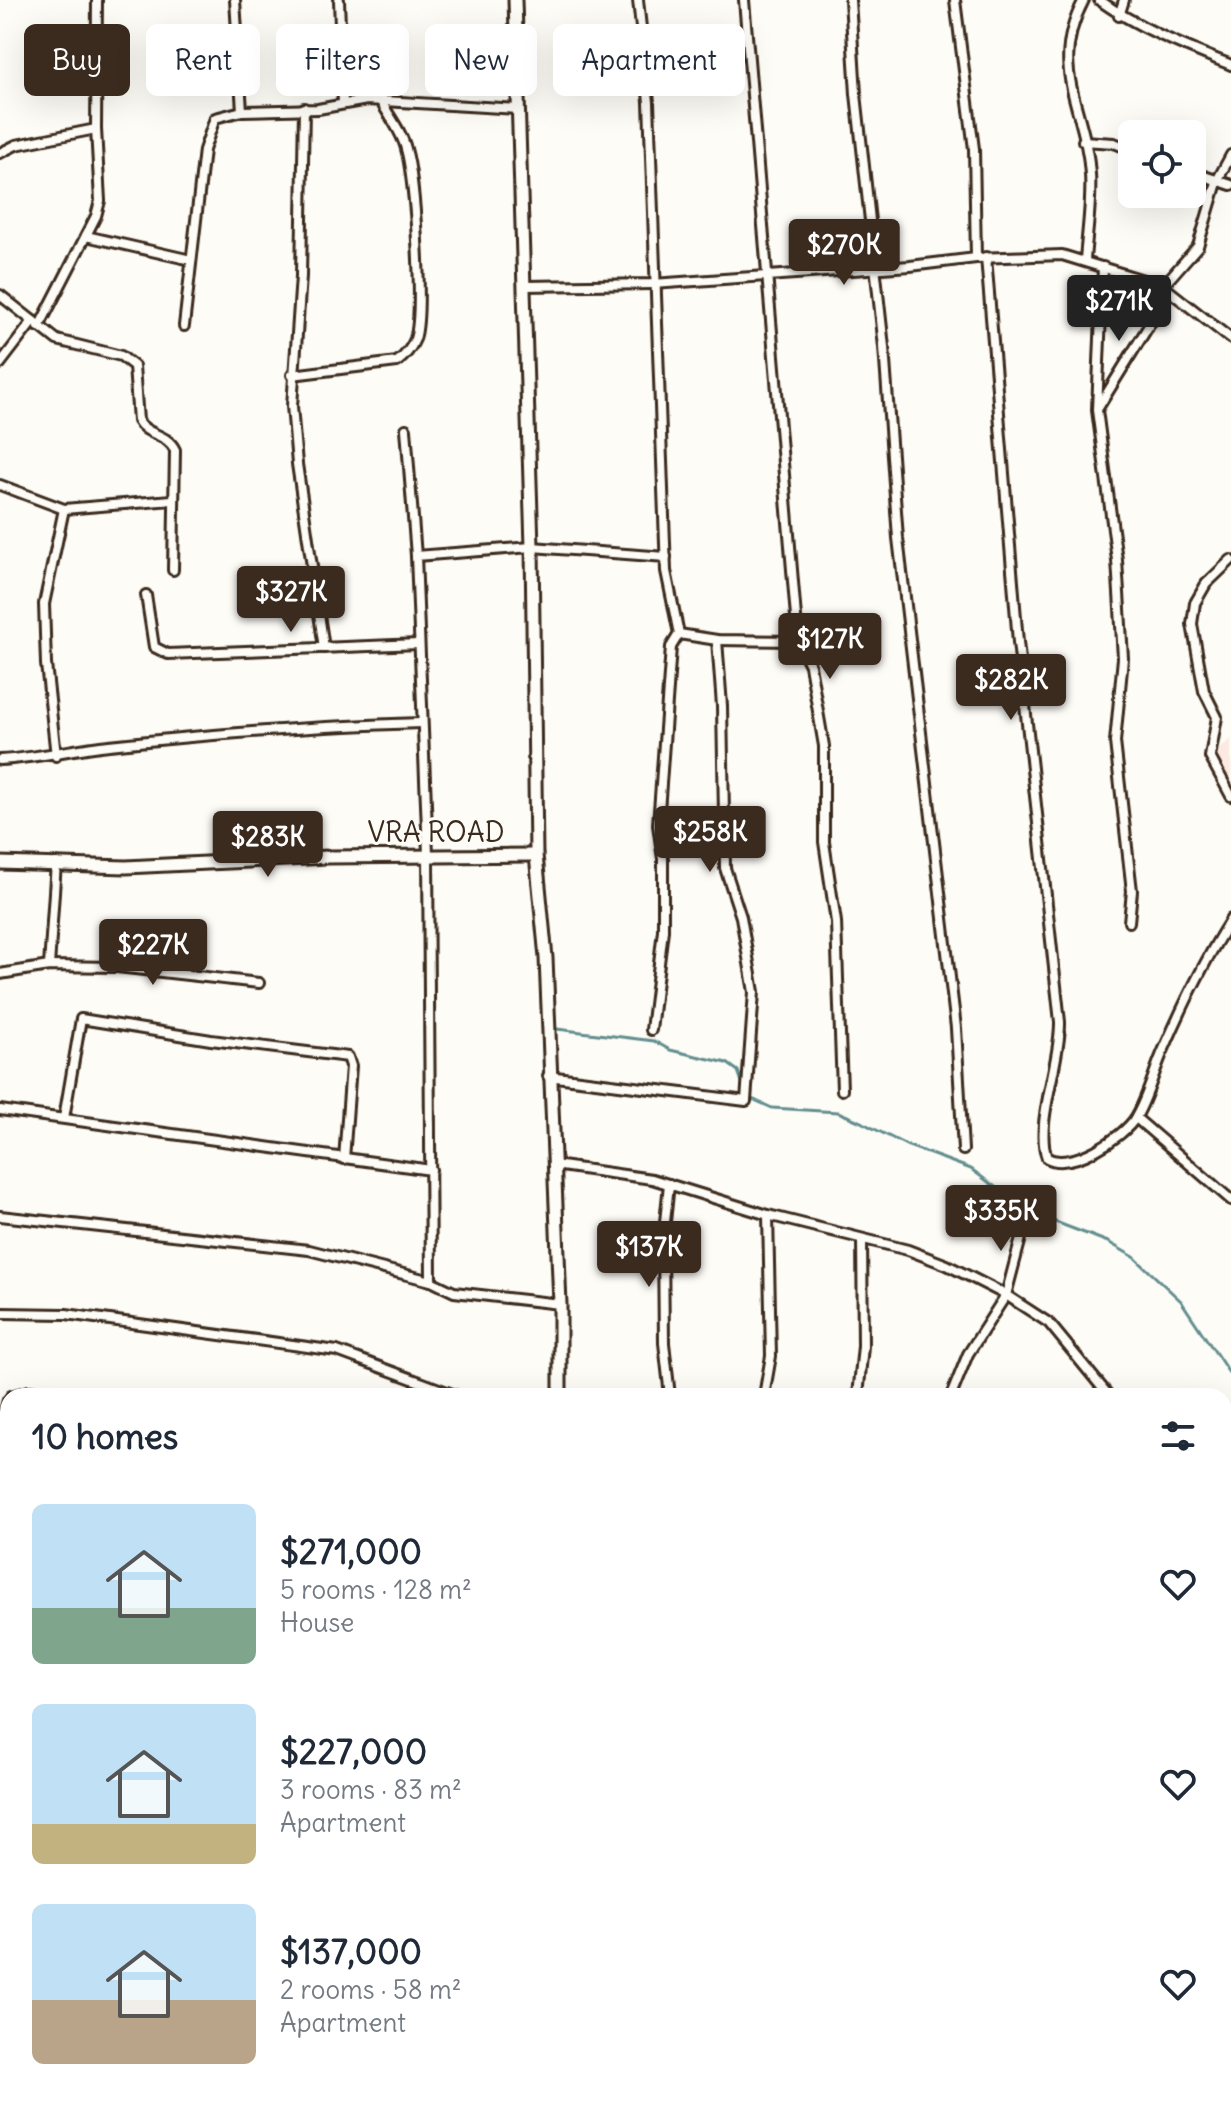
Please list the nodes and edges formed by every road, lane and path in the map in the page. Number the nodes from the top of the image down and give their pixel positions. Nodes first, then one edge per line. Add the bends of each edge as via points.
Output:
1 (97, 0) edge
2 (235, 0) edge
3 (339, 0) edge
4 (515, 0) edge
5 (638, 0) edge
6 (744, 0) edge
7 (850, 0) edge
8 (955, 0) edge
9 (1084, 0) edge
10 (1099, 0) edge
11 (1124, 0) edge
12 (1119, 16) junction
13 (1231, 65) edge
14 (380, 100) junction
15 (343, 104) junction
16 (304, 108) junction
17 (518, 109) junction
18 (242, 111) junction
19 (96, 129) junction
20 (1083, 141) junction
21 (1118, 145) edge
22 (0, 153) edge
23 (1231, 155) edge
24 (1206, 176) edge
25 (1218, 179) junction
26 (1231, 185) edge
27 (86, 236) junction
28 (981, 258) junction
29 (191, 260) junction
30 (1085, 260) junction
31 (1103, 267) junction
32 (875, 269) junction
33 (766, 277) junction
34 (653, 284) junction
35 (525, 286) junction
36 (1166, 290) junction
37 (0, 295) edge
38 (36, 324) junction
39 (184, 326) dead end
40 (1231, 339) edge
41 (0, 364) edge
42 (292, 375) junction
43 (1097, 410) junction
44 (406, 429) dead end
45 (0, 485) edge
46 (172, 500) junction
47 (64, 509) junction
48 (532, 547) junction
49 (416, 556) junction
50 (666, 557) junction
51 (1231, 560) edge
52 (173, 570) dead end
53 (146, 595) dead end
54 (679, 634) junction
55 (717, 640) junction
56 (798, 641) junction
57 (419, 644) junction
58 (324, 648) junction
59 (421, 723) junction
60 (56, 756) junction
61 (0, 760) edge
62 (1231, 796) edge
63 (428, 854) junction
64 (536, 855) junction
65 (0, 863) edge
66 (56, 863) junction
67 (1231, 919) edge
68 (1129, 922) dead end
69 (49, 966) junction
70 (0, 974) edge
71 (259, 983) dead end
72 (651, 1030) dead end
73 (548, 1076) junction
74 (842, 1090) dead end
75 (0, 1110) edge
76 (64, 1118) junction
77 (1136, 1118) junction
78 (963, 1150) dead end
79 (344, 1159) junction
80 (554, 1165) junction
81 (431, 1170) junction
82 (669, 1184) junction
83 (1231, 1200) edge
84 (768, 1215) junction
85 (0, 1216) edge
86 (1026, 1219) dead end
87 (862, 1239) junction
88 (431, 1281) junction
89 (1006, 1295) junction
90 (560, 1304) junction
91 (0, 1313) edge
92 (436, 1388) edge
93 (560, 1388) edge
94 (669, 1388) edge
95 (765, 1388) edge
96 (859, 1388) edge
97 (956, 1388) edge
98 (1102, 1388) edge

1 - 19 street
2 - 18 street
3 - 15 street
4 - 17 street
5 - 34 street via 649,102
6 - 33 street
7 - 32 street
8 - 28 street
9 - 20 street via 1071,25 1068,48 1071,94
10 - 12 street
11 - 12 street
12 - 13 street
14 - 15 street
14 - 17 street
14 - 42 street via 402,137 409,165 419,307 415,340 397,362
15 - 16 street
16 - 18 street
16 - 42 street via 301,276
17 - 35 street
18 - 29 street via 224,113 210,127
19 - 22 street
19 - 27 street via 100,201
20 - 21 street
20 - 30 street via 1090,176
23 - 25 street
24 - 25 street
25 - 26 street
25 - 36 street via 1204,234
27 - 29 street
27 - 38 street
28 - 30 street via 1042,254
28 - 32 street
28 - 77 street via 1060,1022 1047,1158 1063,1161 1094,1151
29 - 39 street
30 - 31 street
31 - 36 street
31 - 43 street
32 - 33 street
32 - 78 street via 908,636 956,1028
33 - 34 street
33 - 56 street
34 - 35 street
34 - 50 street
35 - 48 street
36 - 40 street
36 - 43 street
37 - 38 street
38 - 41 street
38 - 46 street via 70,345 129,359 136,373 138,421 175,450
42 - 58 street via 297,464
43 - 68 street via 1120,602 1123,680 1115,742 1132,891
44 - 49 street
45 - 47 street
46 - 47 street
46 - 52 street
47 - 60 street via 44,604
48 - 49 street
48 - 50 street
48 - 64 street
49 - 57 street
50 - 54 street
51 - 62 street via 1206,584 1195,603 1192,624 1204,691 1217,717 1210,757
53 - 58 street via 154,647 168,654
54 - 55 street
54 - 72 street via 669,661 662,750 658,837 663,909
55 - 56 street
55 - 73 street via 725,868 741,917 754,992 746,1101
56 - 74 street via 810,665 824,746 824,842 836,922
57 - 58 street
57 - 59 street
59 - 60 street via 301,726 103,746
59 - 63 street
60 - 61 street
63 - 64 street, VRA ROAD
63 - 66 street, VRA ROAD via 180,866
63 - 81 street
64 - 73 street via 546,958
65 - 66 street, VRA ROAD
66 - 69 street
67 - 77 street via 1194,978
69 - 70 street
69 - 71 street via 117,967
73 - 80 street
75 - 76 street
76 - 79 street
76 - 79 street via 81,1019 325,1052 348,1057 351,1066
77 - 83 street
79 - 81 street
80 - 82 street
80 - 90 street
81 - 88 street
82 - 84 street
82 - 94 street via 663,1241
84 - 87 street
84 - 95 street via 771,1356
85 - 88 street via 309,1250
86 - 89 street
87 - 89 street via 921,1255
87 - 96 street
88 - 90 street via 454,1292
89 - 97 street via 968,1354
89 - 98 street via 1049,1323
90 - 93 street
91 - 92 street via 66,1314 337,1351

